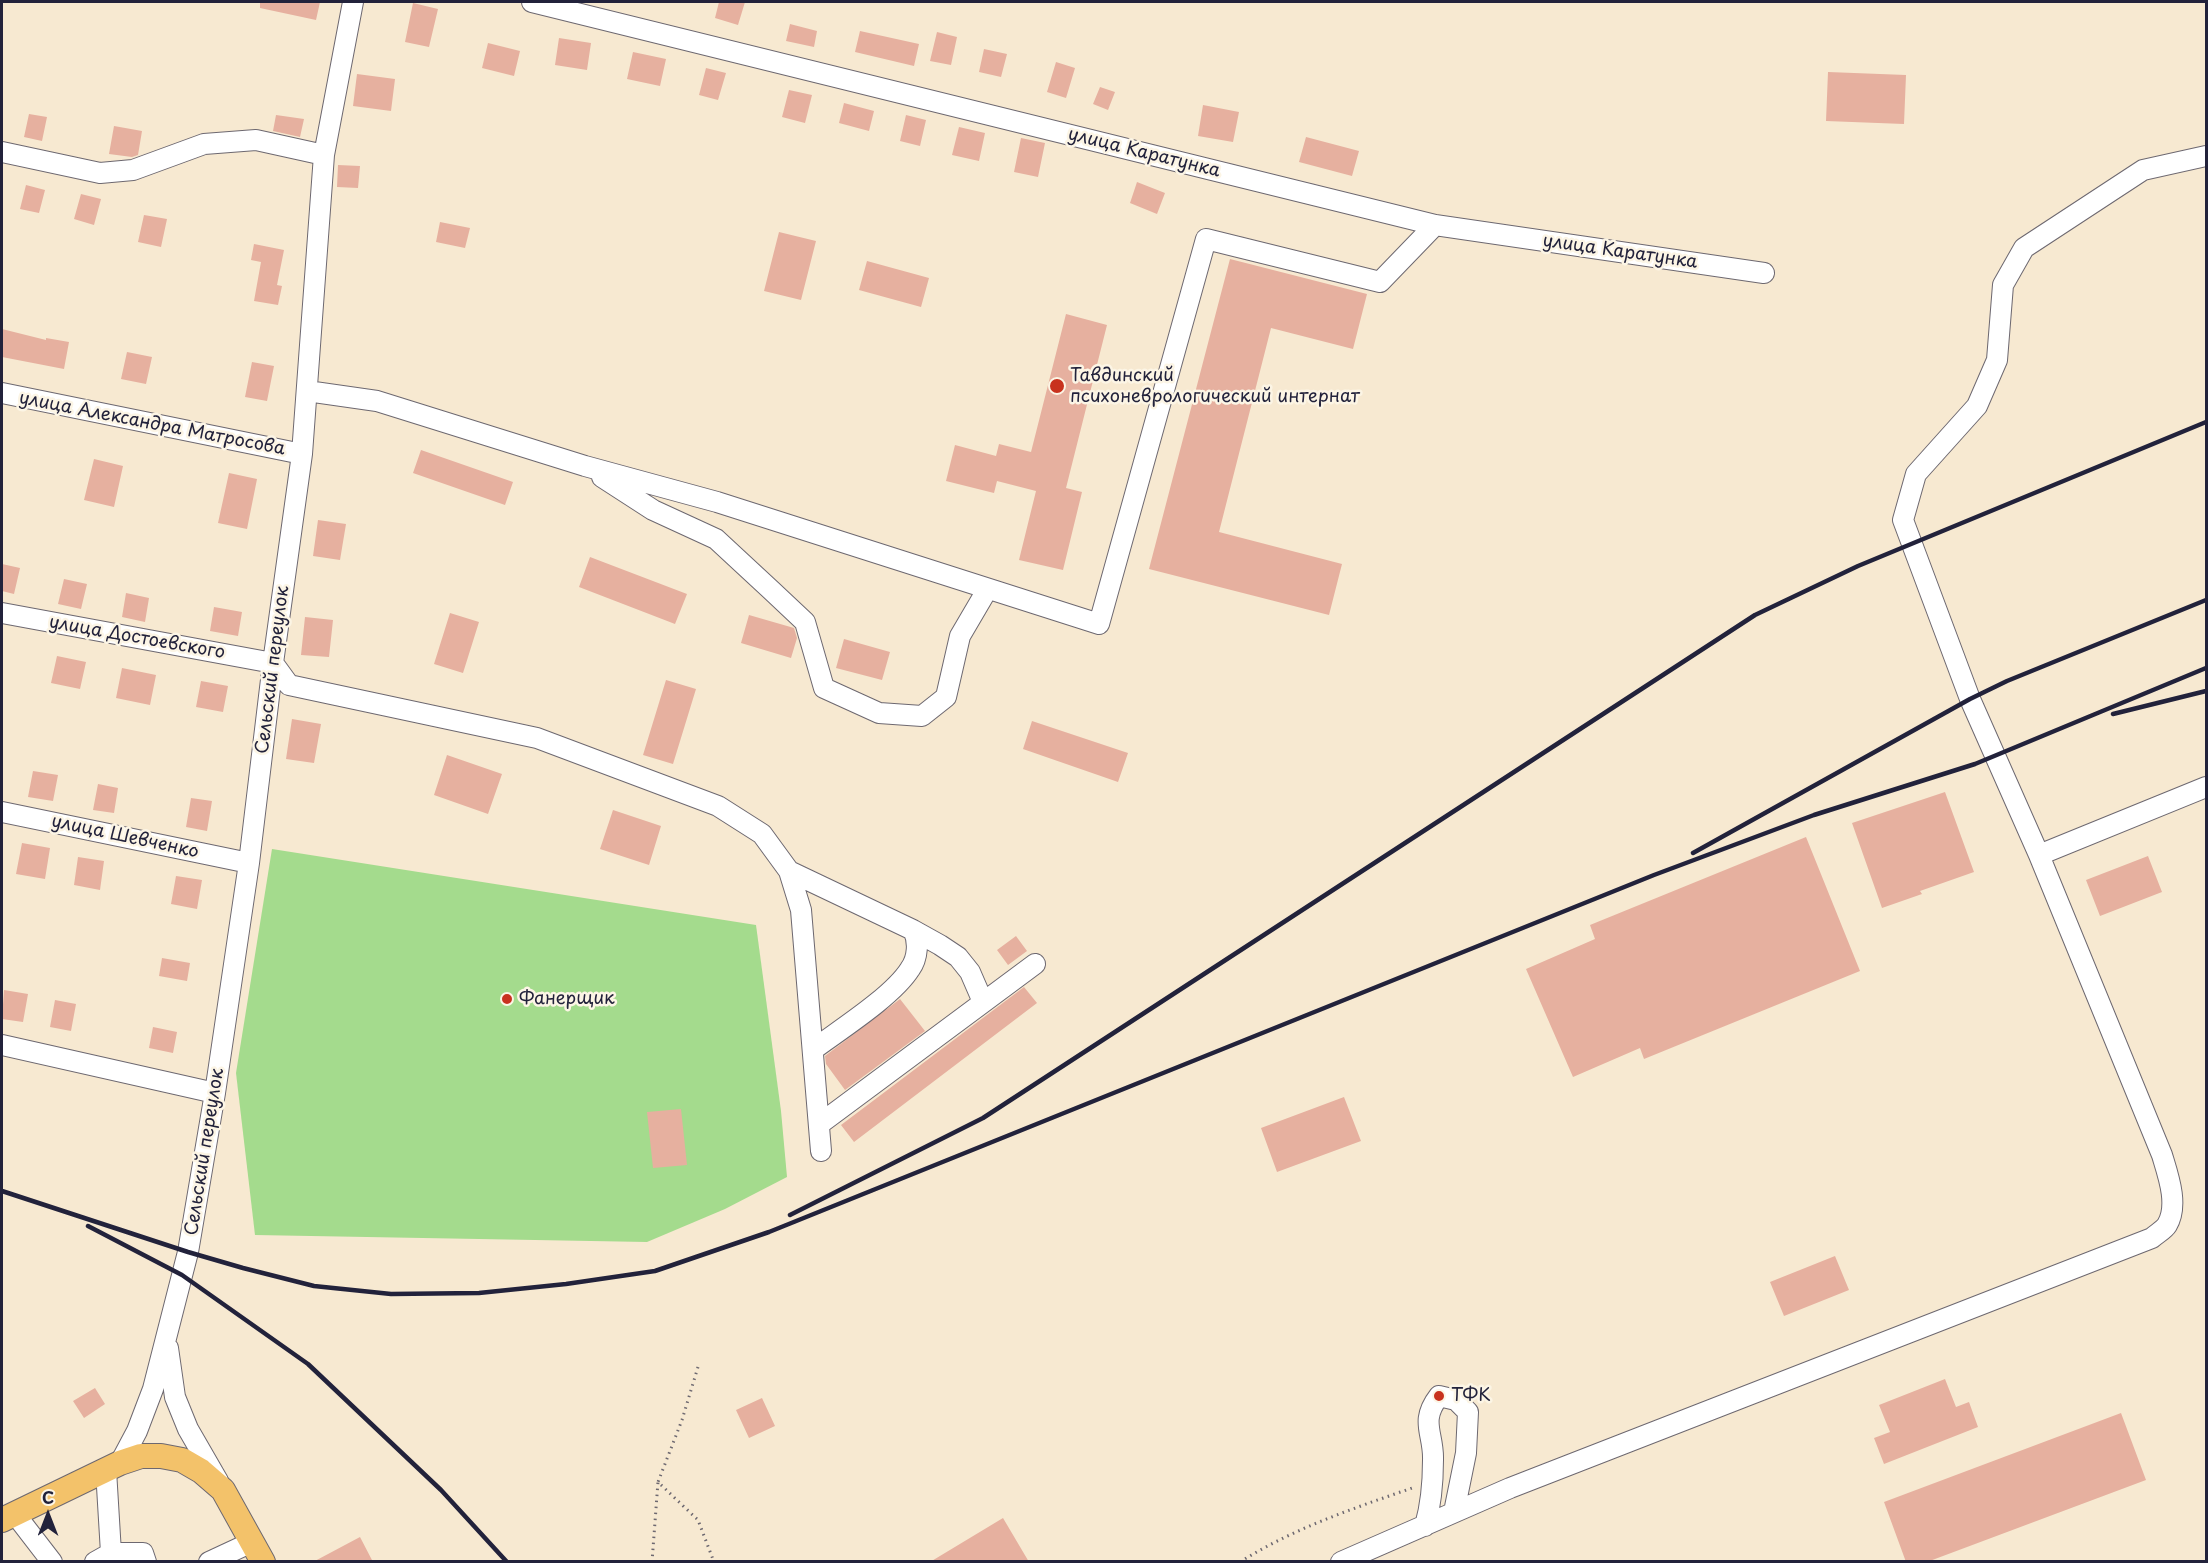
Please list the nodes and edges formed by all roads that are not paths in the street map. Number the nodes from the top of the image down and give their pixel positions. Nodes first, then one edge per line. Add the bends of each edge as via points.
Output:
1 (352, 2) edge
2 (531, 2) edge
3 (2, 152) edge
4 (324, 155) junction
5 (2206, 156) edge
6 (1435, 225) junction
7 (1764, 273) dead end
8 (307, 391) junction
9 (2, 393) edge
10 (302, 454) junction
11 (585, 466) junction
12 (987, 590) junction
13 (2, 613) edge
14 (273, 663) junction
15 (2206, 787) edge
16 (2, 812) edge
17 (2039, 855) junction
18 (249, 863) junction
19 (789, 871) junction
20 (913, 930) junction
21 (1035, 964) dead end
22 (983, 1002) junction
23 (2, 1045) edge
24 (814, 1049) junction
25 (214, 1094) junction
26 (821, 1123) junction
27 (821, 1151) dead end
28 (167, 1336) junction
29 (113, 1466) junction
30 (223, 1490) junction
31 (1454, 1512) junction
32 (8, 1517) edge
33 (1425, 1526) junction
34 (258, 1552) edge
35 (103, 1557) edge
36 (52, 1562) edge
37 (147, 1562) edge
38 (209, 1562) edge
39 (1341, 1562) edge

1 - 4 street, Сельский переулок
2 - 6 street, улица Каратунка
3 - 4 street via 100,173 133,170 204,144 256,140
4 - 8 street, Сельский переулок
5 - 17 street via 2143,170 2024,248 2003,285 1997,360 1977,406 1916,474 1903,520 1970,699
6 - 7 street, улица Каратунка
6 - 12 street via 1380,282 1206,239 1099,624
8 - 10 street, Сельский переулок
8 - 11 street via 377,401
9 - 10 street, улица Александра Матросова
10 - 14 street, Сельский переулок
11 - 12 street via 717,502
11 - 12 street via 653,510 716,539 805,622 824,688 879,713 922,716 946,698 960,636
13 - 14 street, улица Достоевского
14 - 18 street, Сельский переулок
14 - 19 street via 290,685 537,738 718,806 762,834
15 - 17 street
16 - 18 street, улица Шевченко
17 - 31 street via 2162,1155 2171,1184 2167,1225 2152,1238
18 - 25 street, Сельский переулок
19 - 20 street
19 - 24 street via 801,910
20 - 22 street via 958,957 970,972
20 - 24 street via 918,938 912,968 897,986
21 - 22 street
22 - 26 street
23 - 25 street
24 - 26 street
25 - 28 street, Сельский переулок via 188,1252
26 - 27 street
28 - 29 street, Сельский переулок via 137,1431
28 - 30 street, Сельский переулок via 175,1397 188,1429
29 - 30 main road via 141,1456 182,1460
29 - 32 main road
29 - 35 street
30 - 34 main road
31 - 33 street
31 - 33 street via 1466,1453 1468,1412 1456,1400 1439,1396 1431,1407 1428,1422 1434,1457
32 - 36 street
33 - 39 street
34 - 38 street
35 - 37 street via 142,1553

